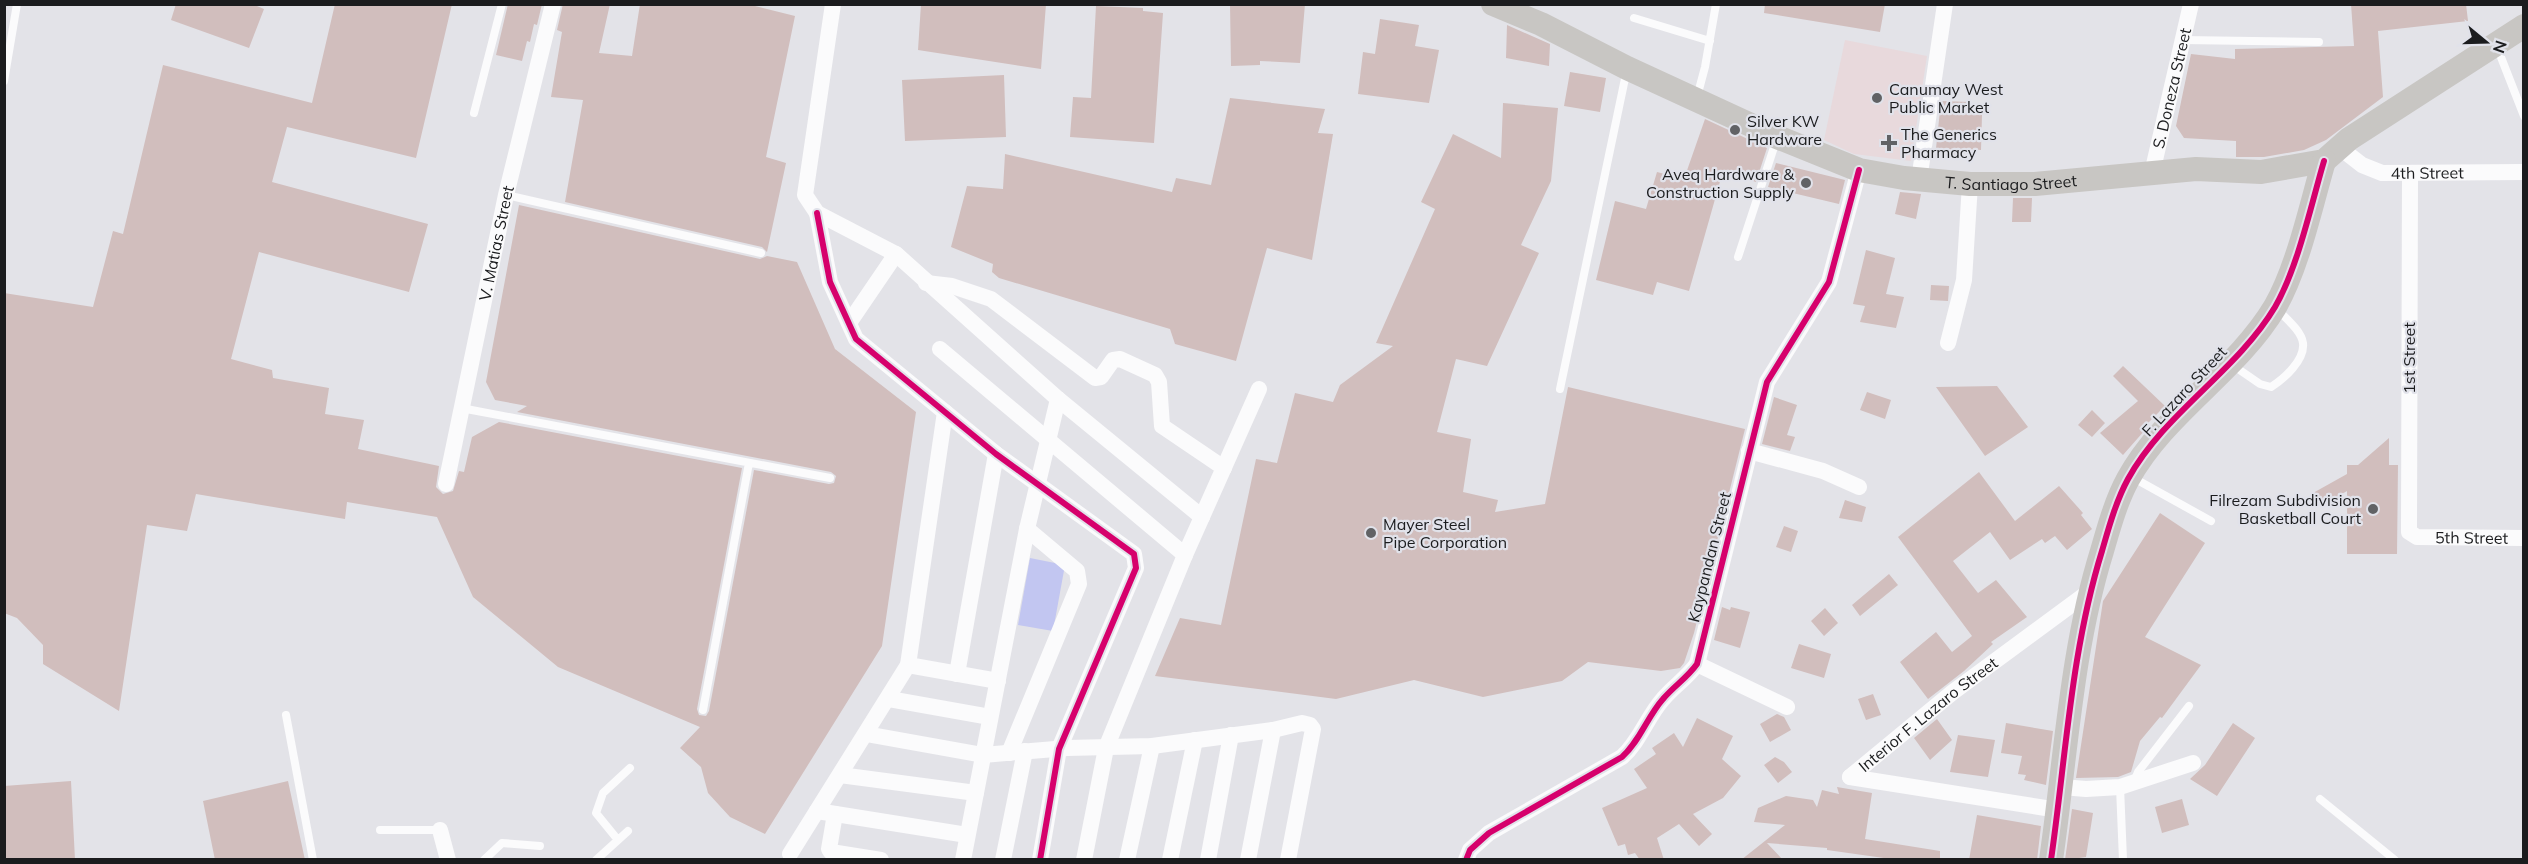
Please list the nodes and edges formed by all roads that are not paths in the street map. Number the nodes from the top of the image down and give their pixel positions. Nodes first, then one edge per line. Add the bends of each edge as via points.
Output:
1 (16, 4) edge
2 (502, 4) edge
3 (553, 4) edge
4 (833, 4) edge
5 (1493, 4) edge
6 (1716, 4) edge
7 (1945, 4) edge
8 (2191, 4) edge
9 (1544, 14) edge
10 (1634, 18) dead end
11 (2523, 26) edge
12 (2183, 40) junction
13 (1710, 41) junction
14 (2319, 42) dead end
15 (2495, 44) junction
16 (1627, 68) junction
17 (4, 81) edge
18 (1696, 100) junction
19 (474, 113) dead end
20 (2523, 116) edge
21 (1777, 137) junction
22 (2332, 154) junction
23 (1859, 170) junction
24 (2523, 172) edge
25 (2152, 173) junction
26 (2410, 174) junction
27 (1919, 180) junction
28 (1970, 184) junction
29 (506, 195) junction
30 (817, 213) junction
31 (761, 254) dead end
32 (896, 254) junction
33 (1738, 257) dead end
34 (926, 283) junction
35 (2275, 306) junction
36 (849, 323) junction
37 (1948, 343) dead end
38 (940, 349) dead end
39 (2229, 363) junction
40 (1259, 389) dead end
41 (1560, 389) dead end
42 (1059, 399) junction
43 (461, 408) junction
44 (945, 412) junction
45 (1047, 439) junction
46 (1749, 451) junction
47 (996, 454) junction
48 (749, 463) junction
49 (1224, 468) junction
50 (2130, 476) junction
51 (830, 478) dead end
52 (1037, 482) junction
53 (446, 484) dead end
54 (1859, 487) dead end
55 (1202, 517) junction
56 (2211, 521) dead end
57 (1027, 529) junction
58 (2417, 537) joint
59 (2523, 538) edge
60 (1185, 555) junction
61 (2090, 591) junction
62 (1697, 664) junction
63 (908, 665) junction
64 (957, 674) junction
65 (998, 681) junction
66 (889, 699) junction
67 (2189, 706) dead end
68 (1787, 707) dead end
69 (703, 710) dead end
70 (286, 715) dead end
71 (990, 717) junction
72 (1273, 730) junction
73 (866, 734) junction
74 (1231, 735) junction
75 (1195, 740) junction
76 (1152, 746) junction
77 (1106, 748) junction
78 (1059, 749) junction
79 (1017, 752) junction
80 (983, 755) junction
81 (2193, 763) dead end
82 (630, 768) dead end
83 (840, 775) junction
84 (2127, 785) junction
85 (2062, 787) junction
86 (975, 793) junction
87 (2320, 799) dead end
88 (2058, 810) junction
89 (817, 811) junction
90 (835, 814) junction
91 (380, 830) dead end
92 (440, 830) joint
93 (628, 831) dead end
94 (968, 835) junction
95 (618, 840) junction
96 (540, 846) dead end
97 (790, 854) dead end
98 (313, 860) edge
99 (448, 860) edge
100 (484, 860) edge
101 (596, 860) edge
102 (881, 860) edge
103 (963, 860) edge
104 (1003, 860) edge
105 (1040, 860) edge
106 (1084, 860) edge
107 (1127, 860) edge
108 (1170, 860) edge
109 (1208, 860) edge
110 (1248, 860) edge
111 (1288, 860) edge
112 (1466, 860) edge
113 (2051, 860) edge
114 (2123, 860) edge
115 (2395, 860) edge

1 - 17 lane
2 - 19 lane
3 - 29 street, V. Matias Street
4 - 30 street via 805,195
5 - 9 main road, T. Santiago Street
6 - 13 lane
7 - 27 street
8 - 12 street, S. Doneza Street
9 - 16 main road, T. Santiago Street
10 - 13 lane
11 - 15 main road, T. Santiago Street
12 - 14 lane
12 - 25 street, S. Doneza Street
13 - 18 lane
15 - 20 lane
15 - 22 main road, T. Santiago Street
16 - 18 main road, T. Santiago Street
16 - 41 lane
18 - 21 main road, T. Santiago Street
21 - 23 main road, T. Santiago Street
21 - 33 lane
22 - 25 main road, T. Santiago Street via 2261,172 2196,169
22 - 26 street, 4th Street via 2382,173
22 - 35 main road, F. Lazaro Street
23 - 27 main road, T. Santiago Street
23 - 46 street, Kaypandan Street via 1828,282 1767,382
24 - 26 street, 4th Street
25 - 28 main road, T. Santiago Street via 2084,181
26 - 58 street, 1st Street via 2408,524 2409,532
27 - 28 main road, T. Santiago Street
28 - 37 street via 1964,280
29 - 31 lane
29 - 43 street, V. Matias Street
30 - 32 street
30 - 36 street via 830,282
32 - 34 street
32 - 36 street
34 - 42 street
34 - 49 street via 952,286 991,299 1095,378 1101,377 1113,360 1120,359 1155,375 1159,382 1162,426
35 - 39 main road, F. Lazaro Street
35 - 39 lane via 2297,330 2303,343 2300,356 2284,379 2271,387 2260,384
36 - 44 street via 856,339
38 - 45 street
39 - 50 main road, F. Lazaro Street via 2167,427
40 - 49 street
42 - 45 street
42 - 55 street
43 - 48 lane
43 - 53 street, V. Matias Street
44 - 47 street
44 - 63 street
45 - 52 street
45 - 60 street
46 - 54 street via 1823,471
46 - 62 street, Kaypandan Street
47 - 52 street
47 - 64 street
48 - 51 lane
48 - 69 lane
49 - 55 street
50 - 56 lane
50 - 61 main road, F. Lazaro Street via 2111,519
52 - 57 street
52 - 78 street via 1134,554 1136,568
55 - 60 street
57 - 65 street
57 - 79 street via 1077,571 1080,584
58 - 59 street, 5th Street
60 - 77 street
61 - 85 main road, F. Lazaro Street via 2075,663
61 - 88 street, Interior F. Lazaro Street via 1953,692 1850,777
62 - 68 street
62 - 112 street, Kaypandan Street via 1664,698 1636,744 1622,758 1489,833 1470,850
63 - 64 street
63 - 66 street
64 - 65 street
65 - 71 street
66 - 71 street
66 - 73 street
67 - 84 lane
70 - 98 lane
71 - 80 street
72 - 74 street
72 - 110 street
72 - 111 street via 1302,723 1313,729
73 - 80 street
73 - 83 street
74 - 75 street
74 - 109 street
75 - 76 street
75 - 108 street
76 - 77 street
76 - 107 street
77 - 78 street
77 - 106 street
78 - 79 street
78 - 105 street
79 - 80 street
79 - 104 street
80 - 86 street
81 - 84 street
82 - 95 lane via 603,793 596,813
83 - 86 street
83 - 89 street
84 - 85 street
84 - 114 lane
85 - 88 main road, F. Lazaro Street
86 - 94 street
87 - 115 lane
88 - 113 main road, F. Lazaro Street
89 - 90 street
89 - 97 street
90 - 94 street
90 - 102 street via 831,852
91 - 92 lane
92 - 99 street
93 - 95 lane
94 - 103 street
95 - 101 lane
96 - 100 lane via 502,843

